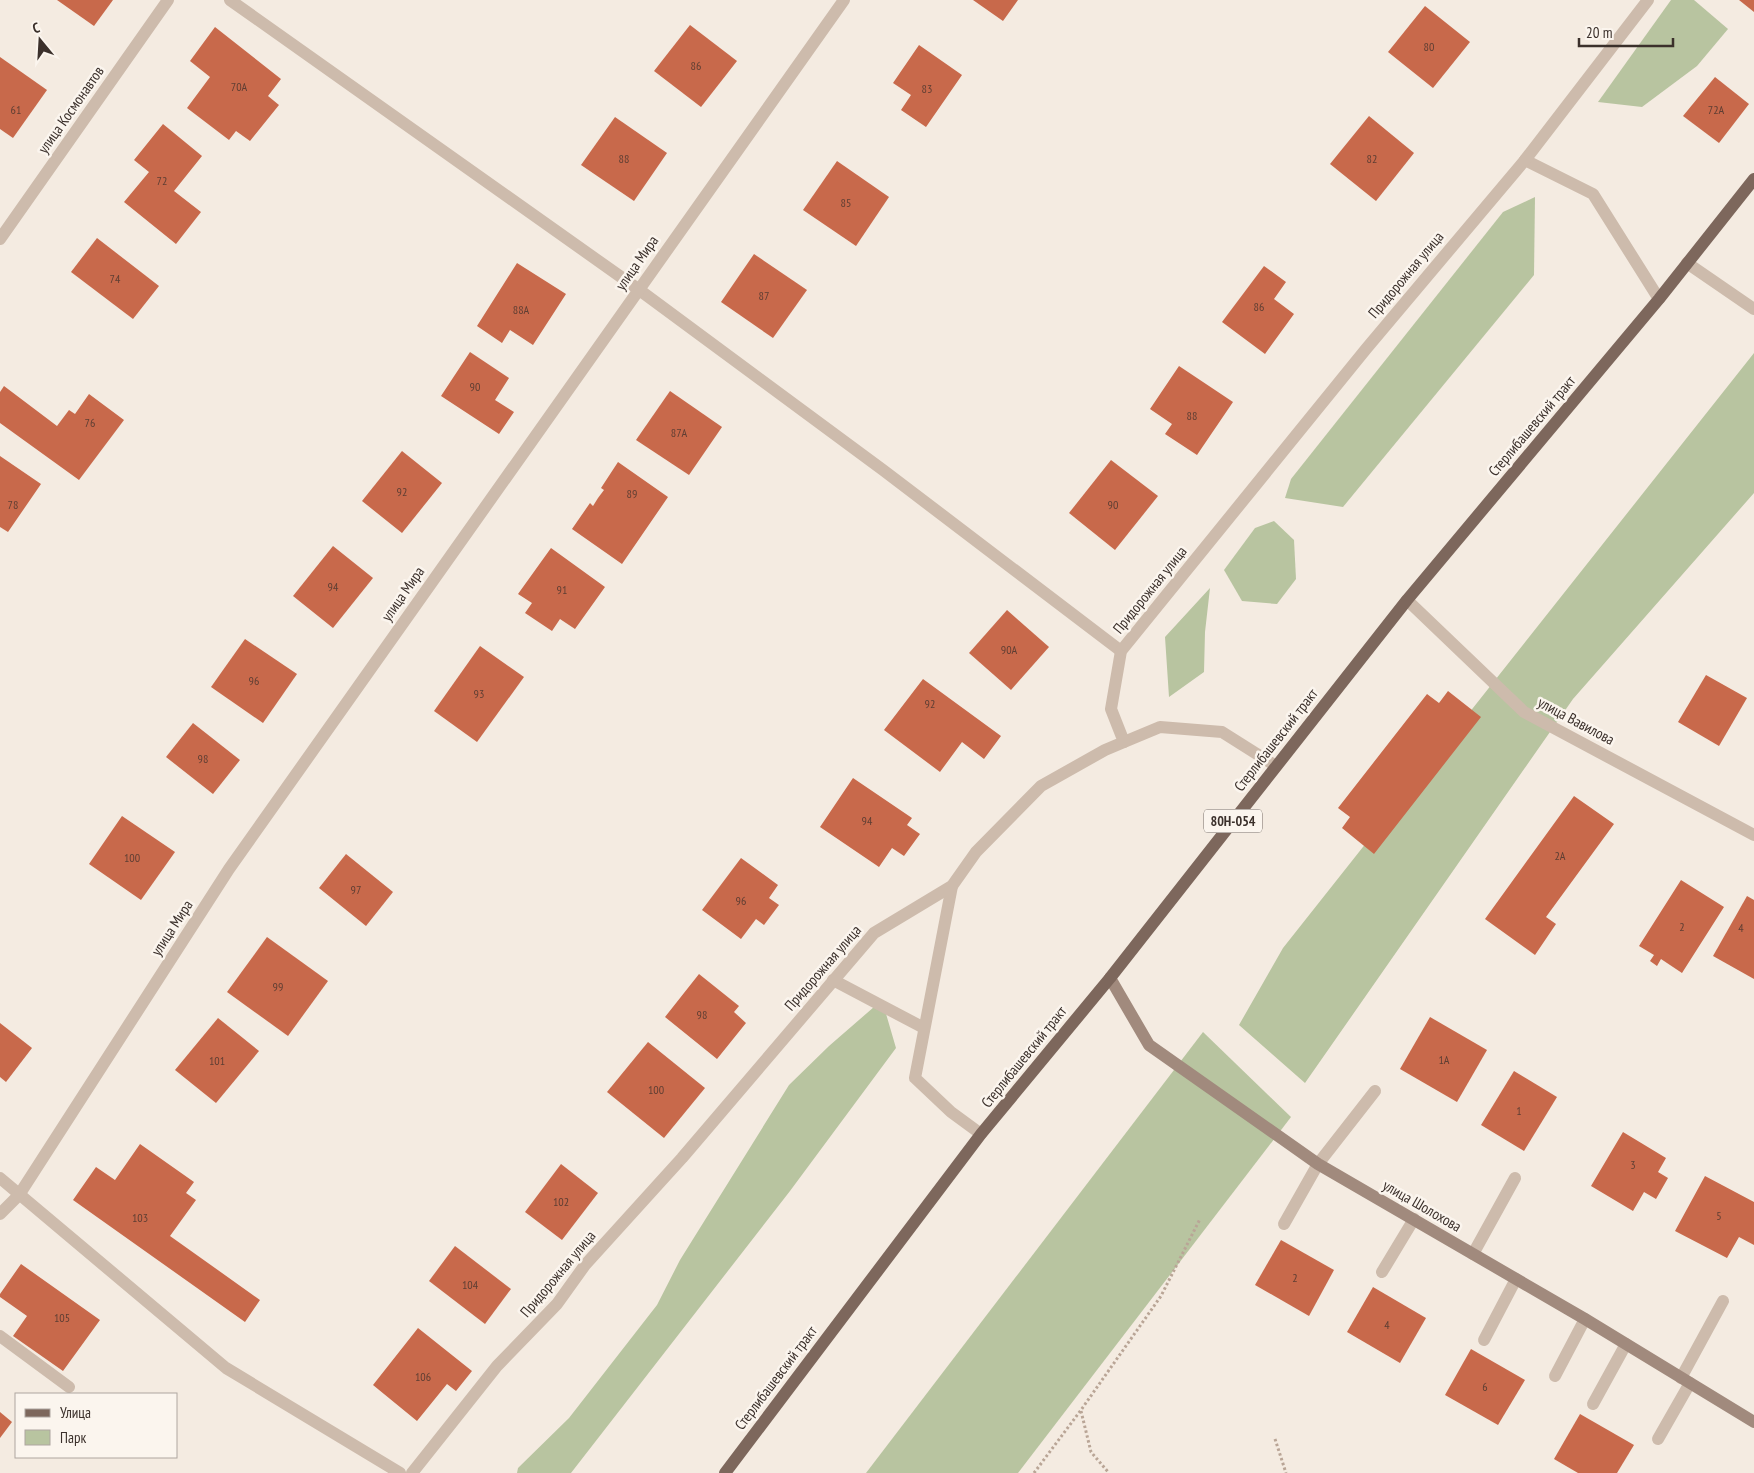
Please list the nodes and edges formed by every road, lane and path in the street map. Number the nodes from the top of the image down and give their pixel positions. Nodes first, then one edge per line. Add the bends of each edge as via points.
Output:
1 (168, 0) edge
2 (230, 0) edge
3 (844, 0) edge
4 (1648, 0) edge
5 (1525, 160) junction
6 (1754, 179) edge
7 (0, 239) edge
8 (1687, 263) junction
9 (638, 289) junction
10 (1659, 299) junction
11 (1754, 309) edge
12 (1407, 600) junction
13 (1121, 651) junction
14 (1124, 742) junction
15 (1276, 766) junction
16 (1754, 836) edge
17 (952, 886) junction
18 (1110, 978) junction
19 (833, 980) junction
20 (924, 1028) junction
21 (1375, 1091) dead end
22 (981, 1134) junction
23 (1318, 1164) junction
24 (0, 1178) edge
25 (1516, 1178) dead end
26 (19, 1195) junction
27 (0, 1214) edge
28 (1200, 1219) dead end
29 (1414, 1219) junction
30 (1284, 1224) dead end
31 (1473, 1254) junction
32 (1382, 1272) dead end
33 (1516, 1279) junction
34 (1723, 1302) dead end
35 (1584, 1319) junction
36 (0, 1336) edge
37 (1484, 1340) dead end
38 (1626, 1344) junction
39 (1555, 1376) dead end
40 (1685, 1380) junction
41 (69, 1387) dead end
42 (1593, 1404) dead end
43 (1081, 1410) junction
44 (1754, 1422) edge
45 (1275, 1439) dead end
46 (1658, 1439) dead end
47 (400, 1473) edge
48 (412, 1473) edge
49 (725, 1473) edge
50 (1034, 1473) edge
51 (1109, 1473) edge
52 (1286, 1473) edge

1 - 7 street, улица Космонавтов
2 - 9 street
3 - 9 street, улица Мира
4 - 5 street, Придорожная улица
5 - 10 street via 1593,194
5 - 13 street, Придорожная улица via 1366,349
6 - 8 main road, Стерлибашевский тракт / 80Н-054
8 - 10 main road, Стерлибашевский тракт / 80Н-054
8 - 11 street
9 - 13 street
9 - 26 street, улица Мира via 229,869
10 - 12 main road, Стерлибашевский тракт / 80Н-054
12 - 15 main road, Стерлибашевский тракт / 80Н-054
12 - 16 street, улица Вавилова via 1524,712
13 - 14 street, Придорожная улица via 1111,709
14 - 15 street via 1160,727 1222,732
14 - 17 street, Придорожная улица via 1041,786 976,852
15 - 18 main road, Стерлибашевский тракт / 80Н-054
17 - 19 street, Придорожная улица via 874,934
17 - 20 street
18 - 22 main road, Стерлибашевский тракт / 80Н-054
18 - 23 street, улица Шолохова via 1149,1045
19 - 20 street
19 - 48 street, Придорожная улица via 682,1158 585,1265 557,1304 497,1366
20 - 22 street via 915,1078 951,1112
21 - 23 street
22 - 49 main road, Стерлибашевский тракт / 80Н-054
23 - 29 street, улица Шолохова
23 - 30 street
24 - 26 street
25 - 31 street
26 - 27 street, улица Мира
26 - 47 street via 226,1368
28 - 43 path via 1161,1296
29 - 31 street, улица Шолохова
29 - 32 street
31 - 33 street, улица Шолохова
33 - 35 street, улица Шолохова
33 - 37 street
34 - 40 street
35 - 38 street, улица Шолохова
35 - 39 street
36 - 41 street
38 - 40 street, улица Шолохова
38 - 42 street
40 - 44 street, улица Шолохова
40 - 46 street
43 - 50 path
43 - 51 path via 1091,1452
45 - 52 path

